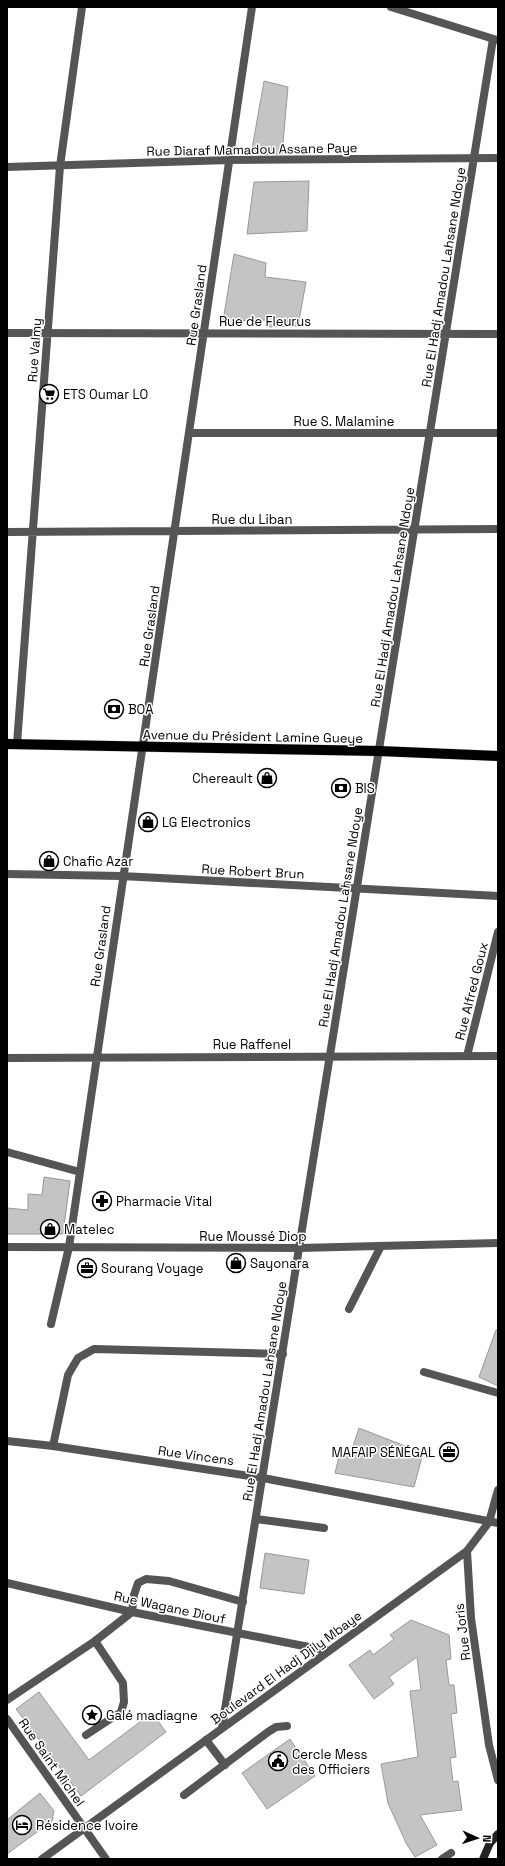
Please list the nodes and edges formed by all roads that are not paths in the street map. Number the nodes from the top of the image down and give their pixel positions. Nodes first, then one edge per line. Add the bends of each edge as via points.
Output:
1 (82, 7) edge
2 (252, 7) edge
3 (391, 7) edge
4 (496, 39) edge
5 (474, 158) junction
6 (498, 158) edge
7 (229, 160) junction
8 (60, 166) junction
9 (7, 168) edge
10 (7, 333) edge
11 (47, 333) junction
12 (204, 333) junction
13 (498, 334) edge
14 (446, 335) junction
15 (189, 433) junction
16 (430, 433) junction
17 (498, 433) edge
18 (498, 529) edge
19 (415, 530) junction
20 (175, 531) junction
21 (7, 532) edge
22 (32, 532) junction
23 (12, 744) edge
24 (143, 746) junction
25 (379, 751) junction
26 (498, 756) edge
27 (7, 874) edge
28 (122, 876) junction
29 (357, 889) junction
30 (498, 896) edge
31 (498, 932) edge
32 (330, 1055) junction
33 (467, 1056) junction
34 (498, 1056) edge
35 (97, 1057) junction
36 (7, 1058) edge
37 (7, 1152) edge
38 (80, 1172) junction
39 (498, 1243) edge
40 (381, 1246) junction
41 (7, 1248) edge
42 (69, 1248) junction
43 (300, 1248) junction
44 (349, 1309) dead end
45 (51, 1324) dead end
46 (283, 1354) junction
47 (424, 1372) dead end
48 (498, 1393) edge
49 (7, 1441) edge
50 (53, 1446) junction
51 (263, 1478) junction
52 (498, 1490) edge
53 (256, 1519) junction
54 (489, 1522) junction
55 (498, 1523) edge
56 (324, 1528) dead end
57 (467, 1551) junction
58 (7, 1584) edge
59 (243, 1602) junction
60 (132, 1612) junction
61 (238, 1633) junction
62 (95, 1641) junction
63 (329, 1651) junction
64 (7, 1700) edge
65 (7, 1719) edge
66 (287, 1726) dead end
67 (222, 1728) junction
68 (86, 1736) dead end
69 (206, 1740) junction
70 (225, 1765) junction
71 (498, 1779) edge
72 (184, 1795) dead end
73 (84, 1828) junction
74 (498, 1834) edge
75 (451, 1853) dead end
76 (42, 1859) edge
77 (106, 1859) edge
78 (442, 1859) edge
79 (483, 1859) edge

1 - 8 street, Rue Valmy
2 - 7 street, Rue Grasland
3 - 4 street
4 - 5 street, Rue El Hadj Amadou Lahsane Ndoye
5 - 6 street, Rue Diaraf Mamadou Assane Paye
5 - 7 street, Rue Diaraf Mamadou Assane Paye
5 - 14 street, Rue El Hadj Amadou Lahsane Ndoye
7 - 8 street, Rue Diaraf Mamadou Assane Paye
7 - 12 street, Rue Grasland
8 - 9 street, Rue Diaraf Mamadou Assane Paye
8 - 11 street, Rue Valmy
10 - 11 street, Rue de Fleurus
11 - 12 street, Rue de Fleurus
11 - 22 street, Rue Valmy
12 - 14 street, Rue de Fleurus
12 - 15 street, Rue Grasland
13 - 14 street, Rue de Fleurus
14 - 16 street, Rue El Hadj Amadou Lahsane Ndoye
15 - 16 street, Rue S. Malamine
15 - 20 street, Rue Grasland
16 - 17 street, Rue S. Malamine
16 - 19 street, Rue El Hadj Amadou Lahsane Ndoye
18 - 19 street, Rue du Liban
19 - 20 street, Rue du Liban
19 - 25 street, Rue El Hadj Amadou Lahsane Ndoye
20 - 22 street, Rue du Liban
20 - 24 street, Rue Grasland
21 - 22 street, Rue du Liban
22 - 23 street, Rue Valmy
23 - 24 main road, Avenue du Président Lamine Gueye
24 - 25 main road, Avenue du Président Lamine Gueye
24 - 28 street, Rue Grasland
25 - 26 main road, Avenue du Président Lamine Gueye
25 - 29 street, Rue El Hadj Amadou Lahsane Ndoye
27 - 28 street, Rue Robert Brun
28 - 29 street, Rue Robert Brun
28 - 35 street, Rue Grasland
29 - 30 street, Rue Robert Brun
29 - 32 street, Rue El Hadj Amadou Lahsane Ndoye
31 - 33 street, Rue Alfred Goux
32 - 33 street, Rue Raffenel
32 - 35 street, Rue Raffenel
32 - 43 street, Rue El Hadj Amadou Lahsane Ndoye
33 - 34 street, Rue Raffenel
35 - 36 street, Rue Raffenel
35 - 38 street, Rue Grasland
37 - 38 street
38 - 42 street, Rue Grasland
39 - 40 street, Rue Moussé Diop
40 - 43 street, Rue Moussé Diop
40 - 44 street
41 - 42 street, Rue Moussé Diop
42 - 43 street, Rue Moussé Diop
42 - 45 street, Rue Grasland
43 - 46 street, Rue El Hadj Amadou Lahsane Ndoye
46 - 50 street via 94,1349 78,1358 68,1375
46 - 51 street, Rue El Hadj Amadou Lahsane Ndoye
47 - 48 street
49 - 50 street, Rue Vincens
50 - 51 street, Rue Vincens
51 - 53 street, Rue El Hadj Amadou Lahsane Ndoye
51 - 54 street, Rue Vincens
52 - 54 street
53 - 56 street
53 - 59 street, Rue El Hadj Amadou Lahsane Ndoye
54 - 55 street, Rue Vincens
54 - 57 street, Boulevard El Hadj Djily Mbaye
57 - 63 street, Boulevard El Hadj Djily Mbaye
57 - 71 street, Rue Joris via 471,1618 489,1745
58 - 60 street, Rue Wagane Diouf
59 - 60 street via 169,1581 146,1579 138,1584
59 - 61 street, Rue El Hadj Amadou Lahsane Ndoye
60 - 61 street, Rue Wagane Diouf
60 - 62 street
61 - 63 street, Rue Wagane Diouf
61 - 67 street, Rue El Hadj Amadou Lahsane Ndoye
62 - 64 street
62 - 68 street via 123,1684 124,1702 121,1712
63 - 67 street, Boulevard El Hadj Djily Mbaye
65 - 73 street, Rue Saint Michel
66 - 70 street via 276,1727 268,1732
67 - 69 street, Boulevard El Hadj Djily Mbaye
69 - 70 street
69 - 73 street, Boulevard El Hadj Djily Mbaye
70 - 72 street
73 - 76 street, Boulevard El Hadj Djily Mbaye
73 - 77 street, Rue Saint Michel
74 - 79 street via 490,1843
75 - 78 street

